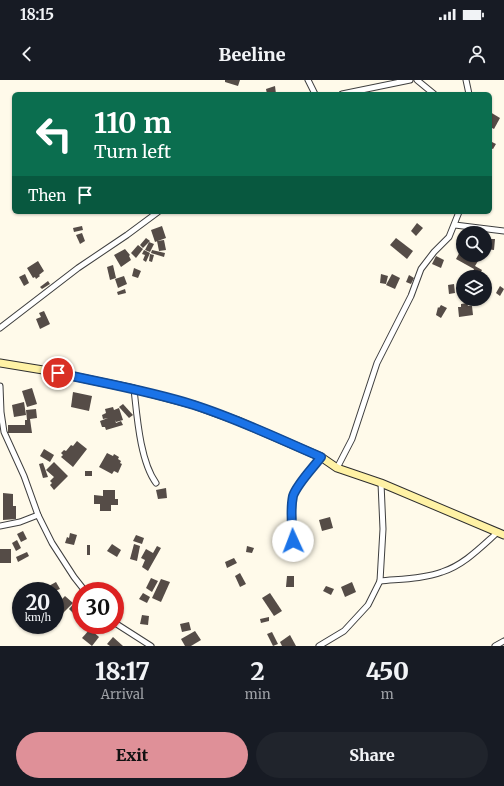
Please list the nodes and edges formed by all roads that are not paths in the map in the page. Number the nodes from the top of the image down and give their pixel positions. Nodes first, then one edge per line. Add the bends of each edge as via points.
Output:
1 (308, 80) edge
2 (410, 80) edge
3 (417, 80) edge
4 (466, 80) edge
5 (314, 92) edge
6 (352, 92) edge
7 (432, 92) edge
8 (469, 92) edge
9 (155, 214) edge
10 (458, 214) edge
11 (455, 225) junction
12 (504, 231) edge
13 (0, 328) edge
14 (0, 363) edge
15 (0, 386) edge
16 (134, 389) junction
17 (321, 457) junction
18 (337, 468) junction
19 (156, 483) dead end
20 (381, 483) junction
21 (38, 515) junction
22 (0, 526) edge
23 (501, 533) edge
24 (293, 541) dead end
25 (380, 581) junction
26 (78, 582) edge
27 (124, 629) edge
28 (504, 641) edge
29 (151, 646) edge
30 (319, 646) edge
31 (495, 646) edge

1 - 5 street
2 - 6 street
3 - 7 street
4 - 8 street
9 - 13 street via 78,268
10 - 11 street
11 - 12 street
11 - 18 street via 449,237 421,269 411,296 377,363 352,439
14 - 16 street
15 - 21 street via 4,432
16 - 17 street via 194,405
16 - 19 street via 140,439 151,476
17 - 18 street
17 - 24 street via 293,496
18 - 20 street
20 - 23 street
20 - 25 street via 383,529
21 - 22 street
21 - 26 street
23 - 25 street via 459,564 442,572
25 - 30 street via 368,605 344,631
27 - 29 street
28 - 31 street

